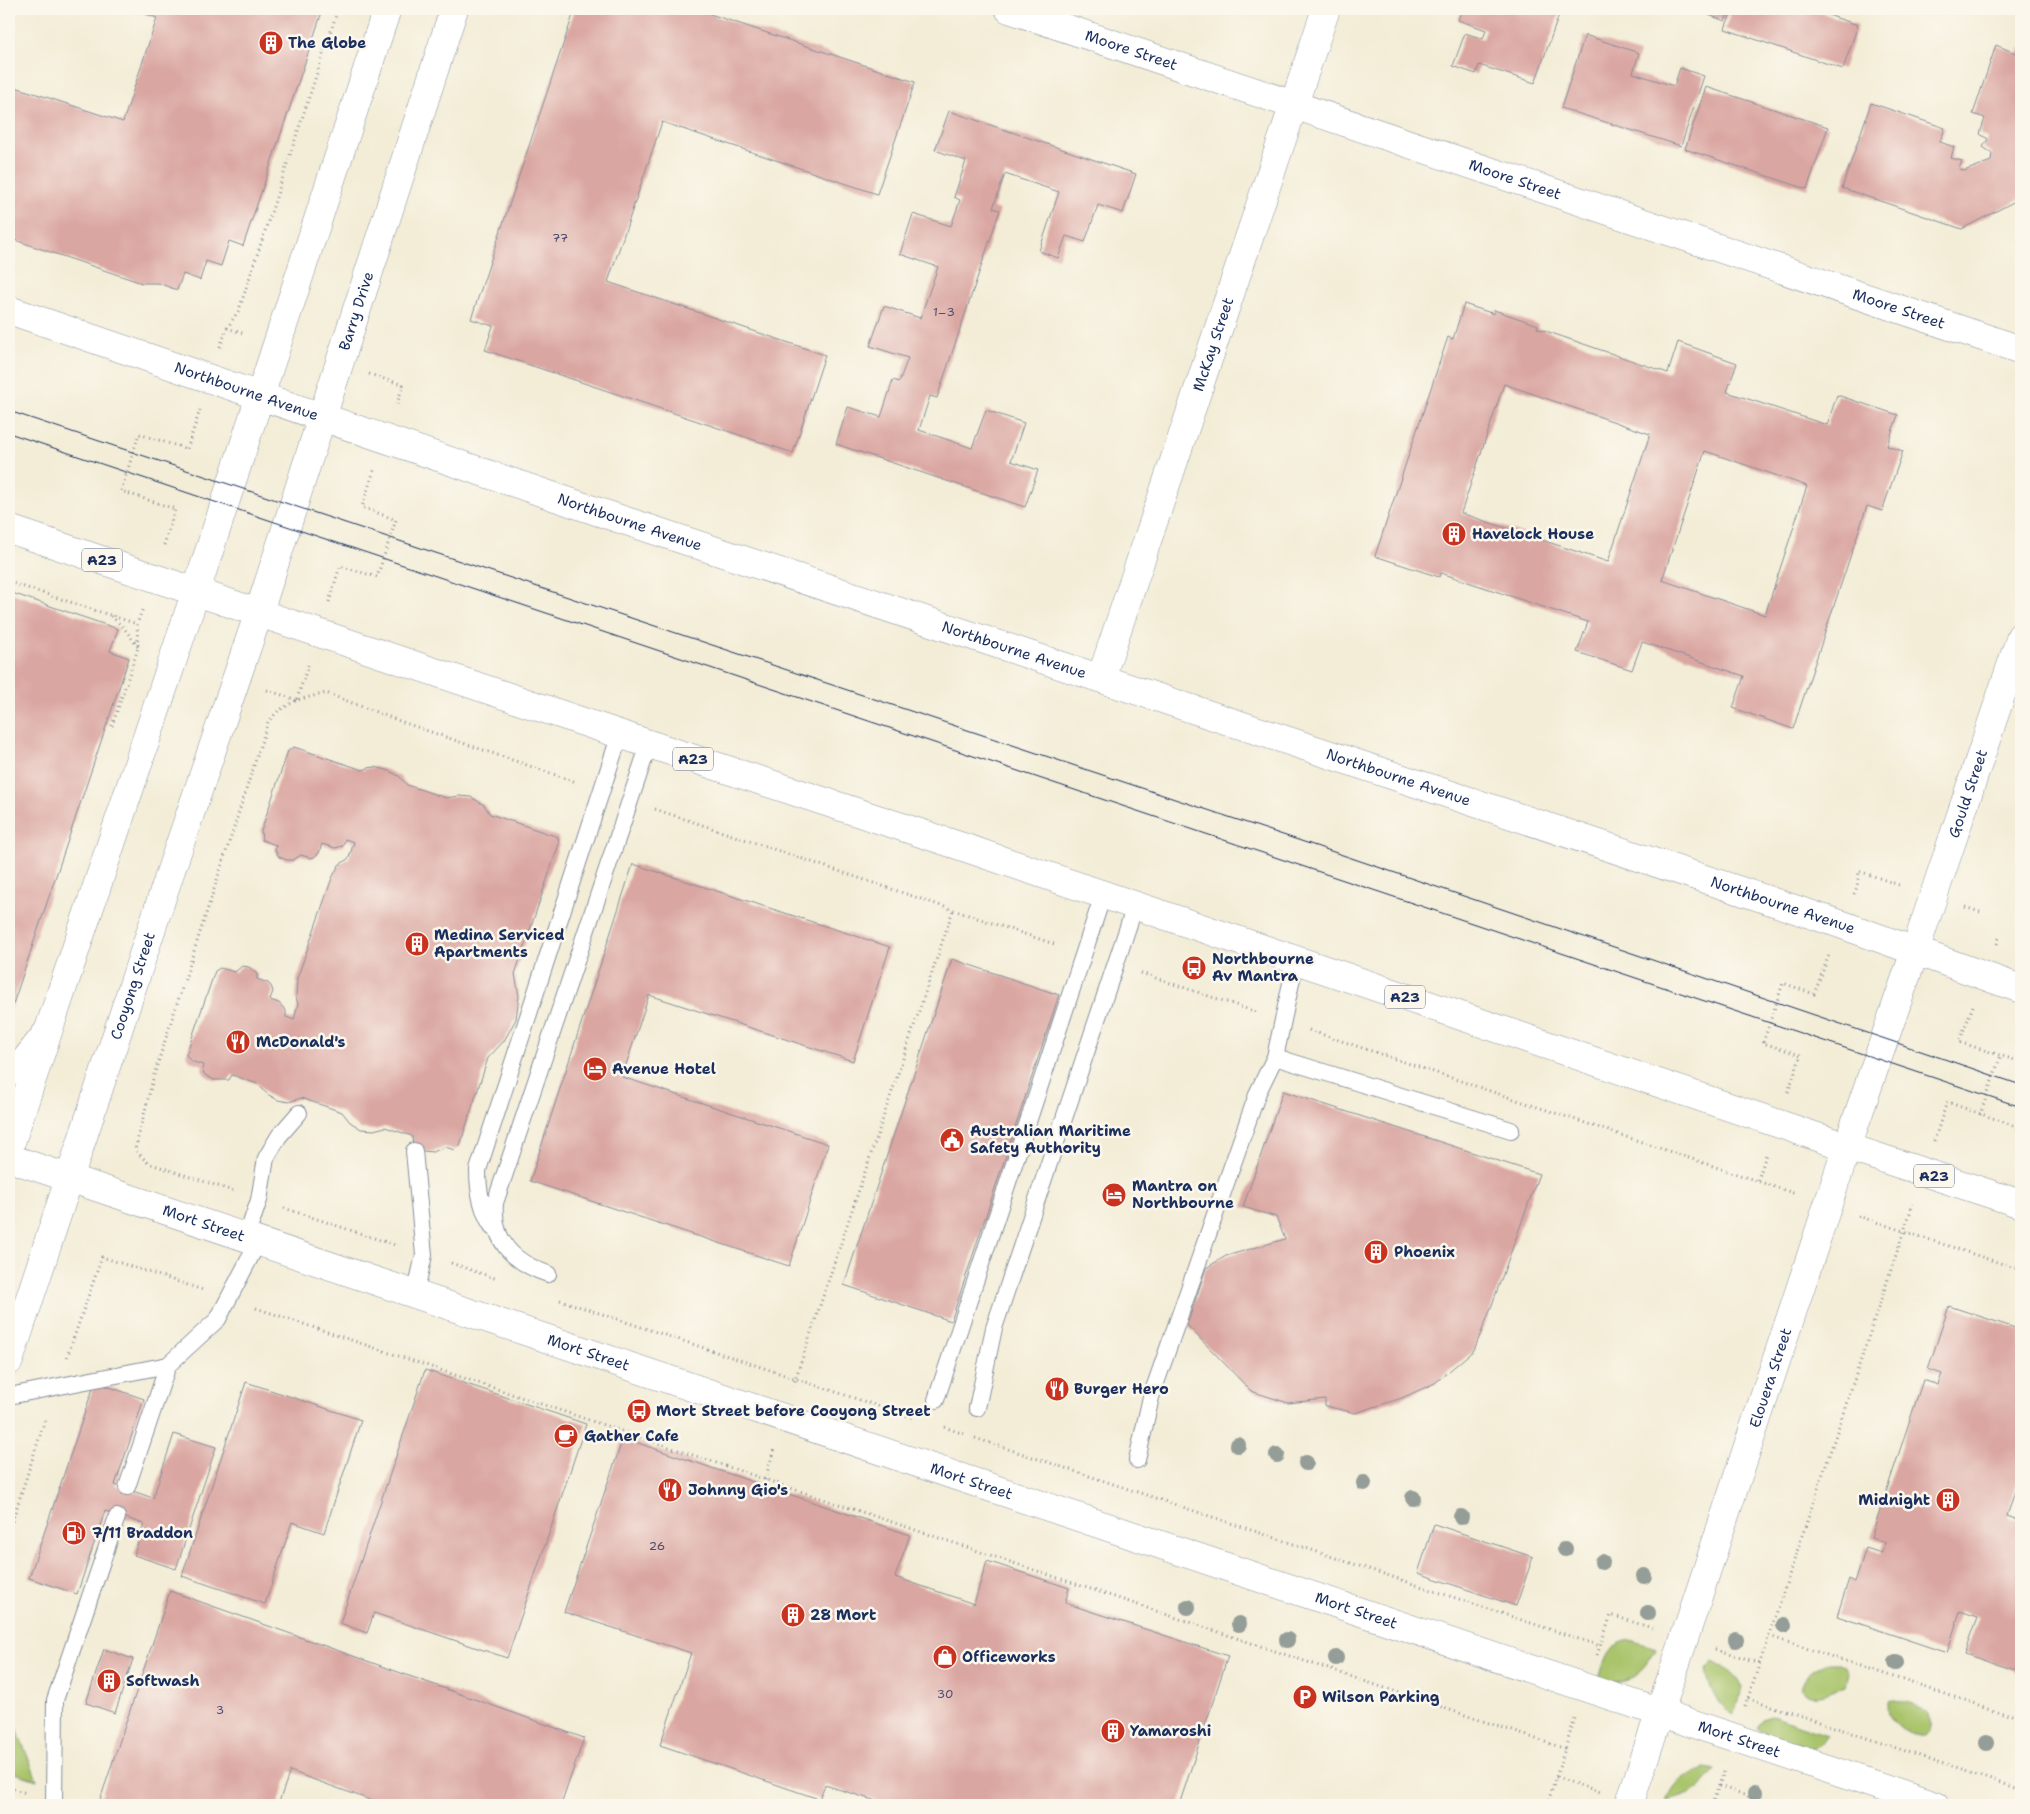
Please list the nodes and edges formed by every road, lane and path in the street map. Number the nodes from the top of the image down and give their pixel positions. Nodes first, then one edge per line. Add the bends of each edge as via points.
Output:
1 (338, 9) edge
2 (387, 9) edge
3 (454, 9) edge
4 (1008, 9) edge
5 (1326, 9) edge
6 (1294, 105) junction
7 (9, 310) edge
8 (227, 328) dead end
9 (2021, 350) edge
10 (260, 397) junction
11 (322, 418) junction
12 (187, 449) dead end
13 (362, 507) dead end
14 (175, 509) dead end
15 (9, 529) edge
16 (340, 566) dead end
17 (9, 582) edge
18 (196, 591) junction
19 (259, 612) junction
20 (111, 616) junction
21 (137, 624) dead end
22 (2021, 636) edge
23 (138, 648) dead end
24 (1101, 678) junction
25 (620, 734) junction
26 (649, 744) junction
27 (602, 791) junction
28 (631, 801) junction
29 (1888, 881) dead end
30 (1857, 887) dead end
31 (1103, 895) junction
32 (1136, 906) junction
33 (954, 910) junction
34 (1915, 951) junction
35 (1084, 954) junction
36 (1296, 960) junction
37 (1115, 965) junction
38 (2021, 988) edge
39 (1814, 994) dead end
40 (1283, 1021) junction
41 (48, 1032) junction
42 (1959, 1042) dead end
43 (1801, 1055) dead end
44 (2001, 1055) junction
45 (1275, 1057) junction
46 (2021, 1062) edge
47 (9, 1072) edge
48 (1947, 1102) dead end
49 (298, 1113) dead end
50 (1980, 1115) junction
51 (2021, 1128) edge
52 (1511, 1130) dead end
53 (1847, 1147) junction
54 (9, 1148) edge
55 (414, 1151) dead end
56 (9, 1158) edge
57 (69, 1178) junction
58 (1758, 1180) dead end
59 (259, 1200) junction
60 (2021, 1204) edge
61 (500, 1237) junction
62 (252, 1240) junction
63 (424, 1255) junction
64 (102, 1258) dead end
65 (2021, 1270) edge
66 (548, 1274) dead end
67 (506, 1282) dead end
68 (415, 1295) junction
69 (556, 1298) dead end
70 (228, 1299) junction
71 (9, 1361) edge
72 (168, 1365) junction
73 (796, 1378) junction
74 (9, 1396) edge
75 (936, 1400) dead end
76 (977, 1408) dead end
77 (783, 1418) junction
78 (917, 1418) dead end
79 (936, 1425) dead end
80 (1137, 1460) dead end
81 (765, 1480) junction
82 (127, 1487) dead end
83 (117, 1517) dead end
84 (1769, 1636) junction
85 (1600, 1646) dead end
86 (1748, 1698) junction
87 (1659, 1713) junction
88 (2021, 1719) edge
89 (1735, 1738) junction
90 (1566, 1749) dead end
91 (1719, 1786) junction
92 (2021, 1790) edge
93 (54, 1805) edge
94 (1629, 1805) edge
95 (1712, 1805) edge
96 (1775, 1805) edge
97 (1935, 1805) edge

1 - 8 path via 239,310
2 - 10 main road
3 - 11 main road, Barry Drive
4 - 6 main road, Moore Street
5 - 6 main road, McKay Street
6 - 9 main road, Moore Street
6 - 24 main road, McKay Street
7 - 10 main road, Northbourne Avenue
10 - 11 main road, Northbourne Avenue
10 - 18 main road
11 - 19 main road, Barry Drive
11 - 24 main road, Northbourne Avenue
12 - 14 path via 139,434 120,491
13 - 16 path via 396,520 377,577
15 - 18 main road, A23
17 - 20 path
18 - 19 main road, A23
18 - 41 main road
19 - 25 main road, A23
19 - 57 main road, Cooyong Street
20 - 21 path
20 - 23 path
22 - 34 main road, Gould Street
24 - 34 main road, Northbourne Avenue
25 - 26 main road, A23
25 - 27 lane
26 - 28 lane
26 - 31 main road, A23
27 - 59 path via 326,693 297,700 278,711 268,722 154,1075 135,1150 148,1163
27 - 61 lane via 478,1170 479,1196 490,1224
28 - 33 path
28 - 61 lane via 495,1203 494,1220
29 - 30 path via 1859,871
31 - 32 main road, A23
31 - 35 lane
32 - 36 main road, A23
32 - 37 lane
33 - 35 path
33 - 73 path
34 - 38 main road, Northbourne Avenue
34 - 53 main road, Elouera Street
35 - 75 lane
36 - 40 lane
36 - 53 main road, A23
37 - 40 path
37 - 76 lane via 994,1328
39 - 43 path via 1783,983 1763,1043
40 - 45 lane
40 - 58 path
41 - 47 main road via 20,1067
41 - 54 main road
42 - 44 path
44 - 46 path
44 - 50 path
45 - 52 lane
45 - 80 lane via 1258,1092 1151,1397
48 - 50 path
49 - 59 lane via 266,1158
50 - 51 path
53 - 60 main road, A23
53 - 87 main road, Elouera Street
55 - 63 lane
56 - 57 main road, Mort Street
57 - 62 main road, Mort Street
57 - 71 main road, Cooyong Street
59 - 62 lane
59 - 63 path
61 - 66 lane via 512,1254 528,1267
62 - 68 main road, Mort Street
62 - 70 lane
63 - 67 path
63 - 68 lane
64 - 70 path
65 - 84 path via 1904,1232
68 - 77 main road, Mort Street
69 - 73 path
70 - 72 lane via 218,1319
70 - 81 path
72 - 74 lane
72 - 82 lane
73 - 77 path
73 - 78 path
77 - 81 path
77 - 87 main road, Mort Street
79 - 85 path
81 - 90 path
83 - 93 lane via 55,1700
84 - 86 path
84 - 88 path
86 - 89 path
86 - 92 path
87 - 89 main road, Mort Street
87 - 94 main road, Elouera Street
89 - 91 path
89 - 97 main road, Mort Street
91 - 95 path
91 - 96 path

